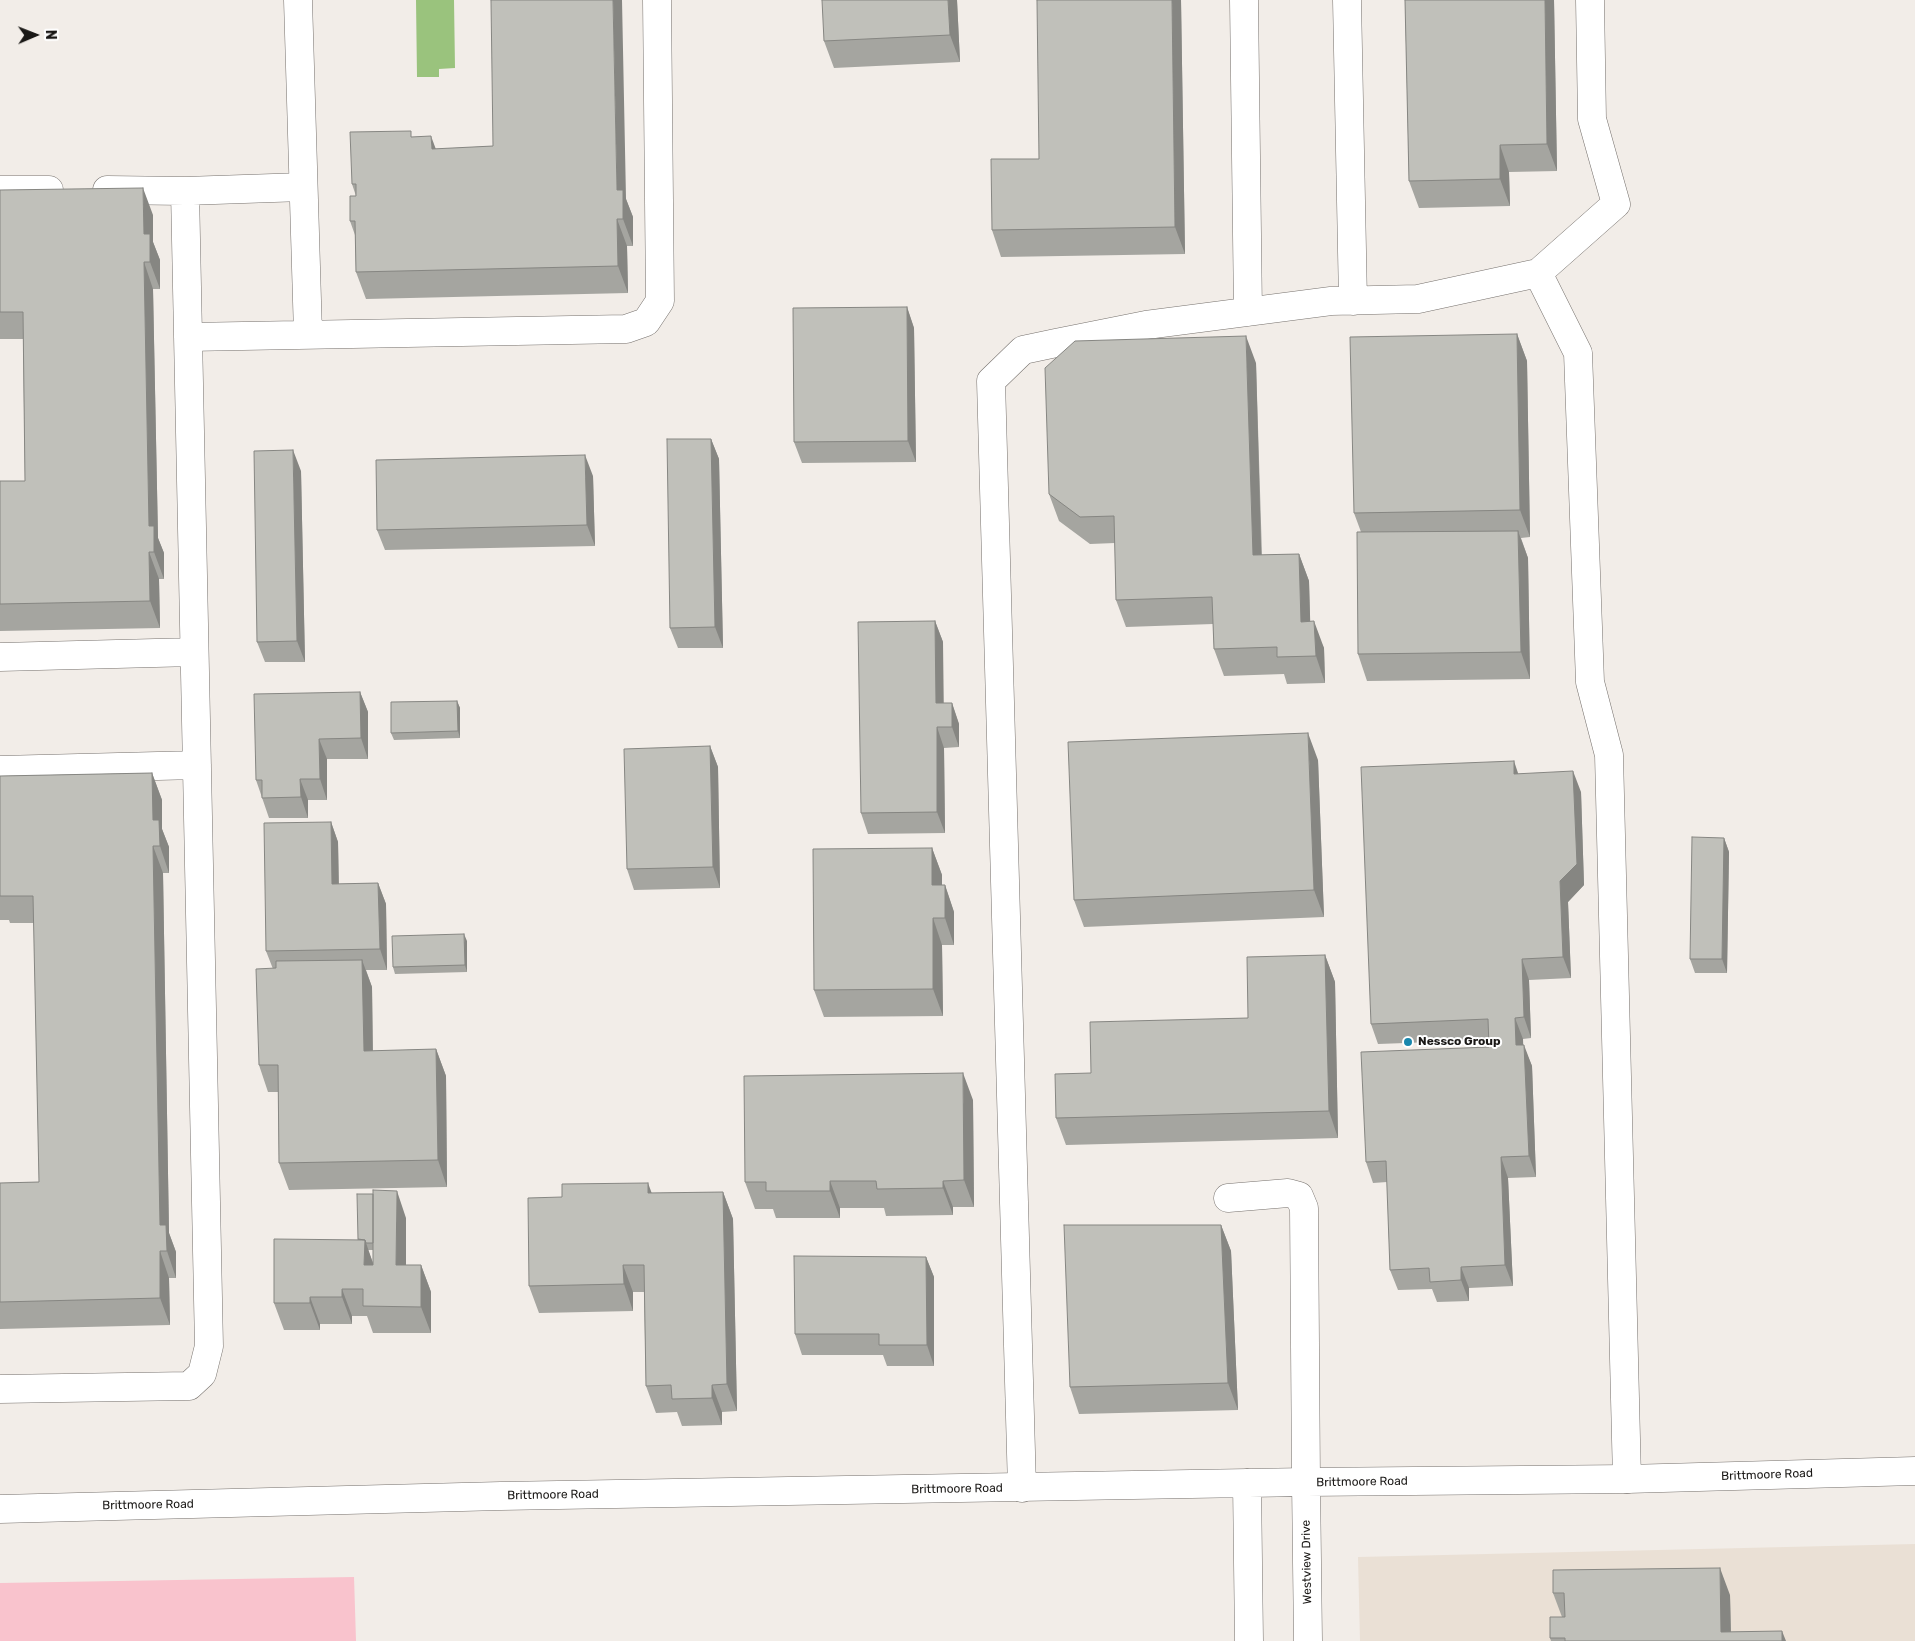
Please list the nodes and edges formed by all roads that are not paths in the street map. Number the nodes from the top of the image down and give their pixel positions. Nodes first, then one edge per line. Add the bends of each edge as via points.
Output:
1 (298, 0) edge
2 (657, 0) edge
3 (1244, 0) edge
4 (1347, 0) edge
5 (1590, 0) edge
6 (304, 187) junction
7 (0, 190) edge
8 (185, 190) junction
9 (1538, 273) junction
10 (1353, 301) junction
11 (1248, 312) junction
12 (308, 334) junction
13 (188, 337) junction
14 (194, 652) junction
15 (0, 657) edge
16 (197, 765) junction
17 (0, 770) edge
18 (1228, 1198) dead end
19 (0, 1389) edge
20 (1915, 1471) edge
21 (1627, 1479) junction
22 (1306, 1482) junction
23 (1247, 1484) junction
24 (1022, 1488) junction
25 (0, 1509) edge
26 (1249, 1641) edge
27 (1308, 1641) edge

1 - 6 main road
2 - 12 main road via 660,301 646,322 626,329
3 - 11 main road
4 - 10 main road
5 - 9 main road via 1592,119 1616,204
6 - 8 main road
6 - 12 main road
7 - 8 main road
8 - 13 main road
9 - 10 main road via 1418,300
9 - 21 main road via 1578,353 1590,682 1609,755
10 - 11 main road
11 - 24 main road via 1146,325 1023,350 991,382
12 - 13 main road
13 - 14 main road
14 - 15 main road
14 - 16 main road
16 - 17 main road
16 - 19 main road via 209,1346 202,1374 189,1386
18 - 22 main road, Westview Drive via 1288,1192 1299,1196 1304,1208
20 - 21 main road, Brittmoore Road
21 - 22 main road, Brittmoore Road
22 - 23 main road, Brittmoore Road
22 - 27 main road, Westview Drive
23 - 24 main road, Brittmoore Road
23 - 26 main road
24 - 25 main road, Brittmoore Road via 501,1496

